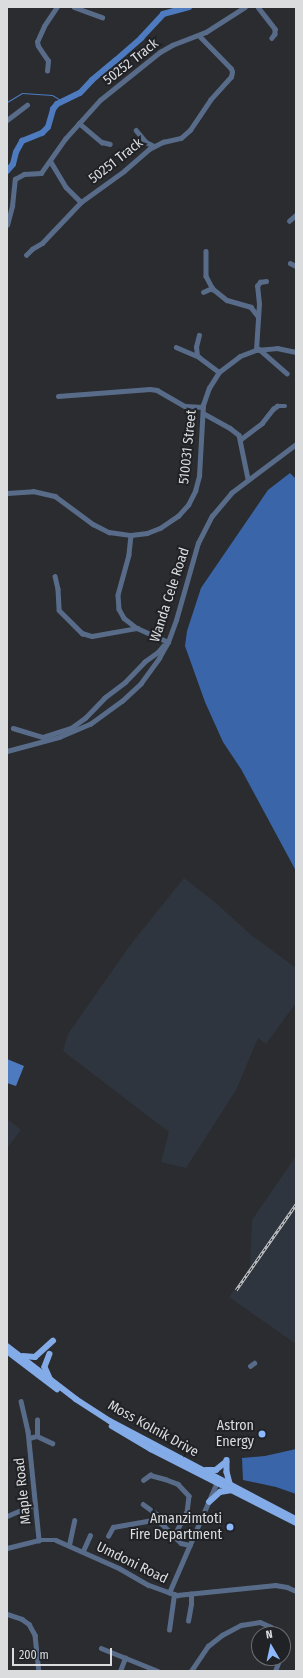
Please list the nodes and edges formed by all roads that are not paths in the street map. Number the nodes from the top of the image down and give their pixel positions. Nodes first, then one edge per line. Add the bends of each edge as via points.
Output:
1 (57, 7) edge
2 (74, 7) edge
3 (245, 7) edge
4 (258, 7) edge
5 (102, 17) dead end
6 (199, 36) junction
7 (272, 38) dead end
8 (47, 71) dead end
9 (27, 105) dead end
10 (7, 120) edge
11 (79, 124) junction
12 (136, 130) dead end
13 (110, 144) dead end
14 (154, 146) junction
15 (51, 162) junction
16 (81, 202) junction
17 (296, 215) edge
18 (289, 222) dead end
19 (7, 225) edge
20 (206, 251) dead end
21 (26, 256) dead end
22 (290, 263) dead end
23 (296, 266) edge
24 (266, 281) dead end
25 (213, 289) junction
26 (203, 292) dead end
27 (257, 315) junction
28 (199, 335) dead end
29 (176, 347) dead end
30 (258, 349) junction
31 (296, 352) edge
32 (197, 356) junction
33 (219, 372) junction
34 (287, 373) dead end
35 (58, 396) dead end
36 (285, 406) dead end
37 (203, 407) junction
38 (203, 413) junction
39 (241, 439) junction
40 (296, 444) edge
41 (248, 479) junction
42 (7, 493) edge
43 (131, 535) junction
44 (55, 576) dead end
45 (137, 628) junction
46 (167, 642) junction
47 (13, 728) dead end
48 (7, 751) edge
49 (53, 1341) dead end
50 (7, 1346) edge
51 (7, 1351) edge
52 (50, 1354) dead end
53 (19, 1355) junction
54 (52, 1380) junction
55 (21, 1401) dead end
56 (37, 1420) dead end
57 (37, 1436) junction
58 (29, 1438) junction
59 (52, 1443) dead end
60 (202, 1470) junction
61 (143, 1480) dead end
62 (217, 1482) junction
63 (230, 1483) junction
64 (232, 1490) junction
65 (209, 1502) junction
66 (35, 1504) junction
67 (143, 1504) dead end
68 (7, 1516) edge
69 (296, 1519) edge
70 (74, 1522) dead end
71 (296, 1523) edge
72 (166, 1527) junction
73 (90, 1535) dead end
74 (108, 1536) dead end
75 (174, 1536) junction
76 (39, 1540) junction
77 (69, 1545) junction
78 (190, 1545) junction
79 (7, 1548) edge
80 (83, 1551) junction
81 (296, 1590) edge
82 (171, 1594) junction
83 (191, 1594) junction
84 (7, 1614) edge
85 (188, 1621) dead end
86 (269, 1626) edge
87 (169, 1630) dead end
88 (101, 1648) dead end
89 (125, 1658) junction
90 (40, 1671) edge
91 (120, 1671) edge
92 (158, 1671) edge
93 (191, 1671) edge

1 - 8 street via 37,42 48,61
2 - 5 street
3 - 6 street, 50252 Track
4 - 7 street via 275,29
6 - 11 street, 50252 Track via 172,45 145,63 100,100
6 - 14 street, 50251 Track via 231,69 232,75 210,100 186,135
9 - 10 street
11 - 13 street via 102,142
11 - 15 street, 50252 Track via 59,147
12 - 14 street via 146,142
14 - 16 street, 50251 Track
15 - 16 street via 66,187
15 - 19 street, 50252 Track via 40,174 24,174 14,181
16 - 21 street, 50251 Track
17 - 18 street
20 - 25 street via 206,276
22 - 23 street
24 - 27 street via 262,280 257,285
25 - 26 street
25 - 27 street via 227,300 251,307
27 - 30 street
28 - 32 street
29 - 32 street
30 - 31 street, 510031 Street via 277,348
30 - 33 street, 510031 Street via 240,356
30 - 34 street
32 - 33 street
33 - 37 street, 510031 Street via 209,388
35 - 37 street via 146,389 157,390 185,406
36 - 39 street via 273,409 262,423
37 - 38 street, 510031 Street
38 - 39 street via 230,428
38 - 43 street, 510031 Street via 199,476 191,499 178,516 166,525 147,533
39 - 41 street
40 - 41 street, Wanda Cele Road
41 - 46 street, Wanda Cele Road via 221,503 205,529
42 - 43 street, 510031 Street via 25,490 48,494 61,500 100,528
43 - 45 street via 118,604 124,618
44 - 45 street via 59,612 86,636
45 - 46 street
46 - 47 street via 71,728 43,737
46 - 48 street, Wanda Cele Road via 159,658 140,683 104,715 59,737
49 - 53 main road via 35,1357
50 - 53 main road, Moss Kolnik Drive
51 - 62 main road, Moss Kolnik Drive via 104,1422
52 - 54 main road via 46,1369
53 - 54 main road, Moss Kolnik Drive
54 - 60 main road, Moss Kolnik Drive via 110,1421
55 - 58 street, Maple Road
56 - 57 street
57 - 58 street
57 - 59 street
58 - 66 street, Maple Road
60 - 63 main road, Moss Kolnik Drive
60 - 63 main road via 213,1470 227,1461
61 - 75 street via 150,1475 165,1478 178,1484 189,1496 187,1512
62 - 64 main road, Moss Kolnik Drive
62 - 65 street
63 - 69 main road, Moss Kolnik Drive
64 - 65 main road via 220,1492
64 - 71 main road, Moss Kolnik Drive
65 - 78 street
66 - 68 street
66 - 76 street, Maple Road
67 - 72 street via 158,1515
70 - 77 street
72 - 74 street via 148,1520 112,1527
72 - 75 street
73 - 80 street
75 - 78 street
76 - 77 street, Umdoni Road via 56,1540
76 - 79 street, Umdoni Road
77 - 80 street, Umdoni Road
78 - 82 street
80 - 82 street, Umdoni Road
81 - 83 street, Umdoni Road via 275,1585
82 - 83 street, Umdoni Road
82 - 87 street
83 - 85 street
84 - 90 street via 29,1624 35,1635
86 - 93 street via 256,1622 241,1625 222,1635 208,1646
88 - 89 street
89 - 91 street
89 - 92 street

